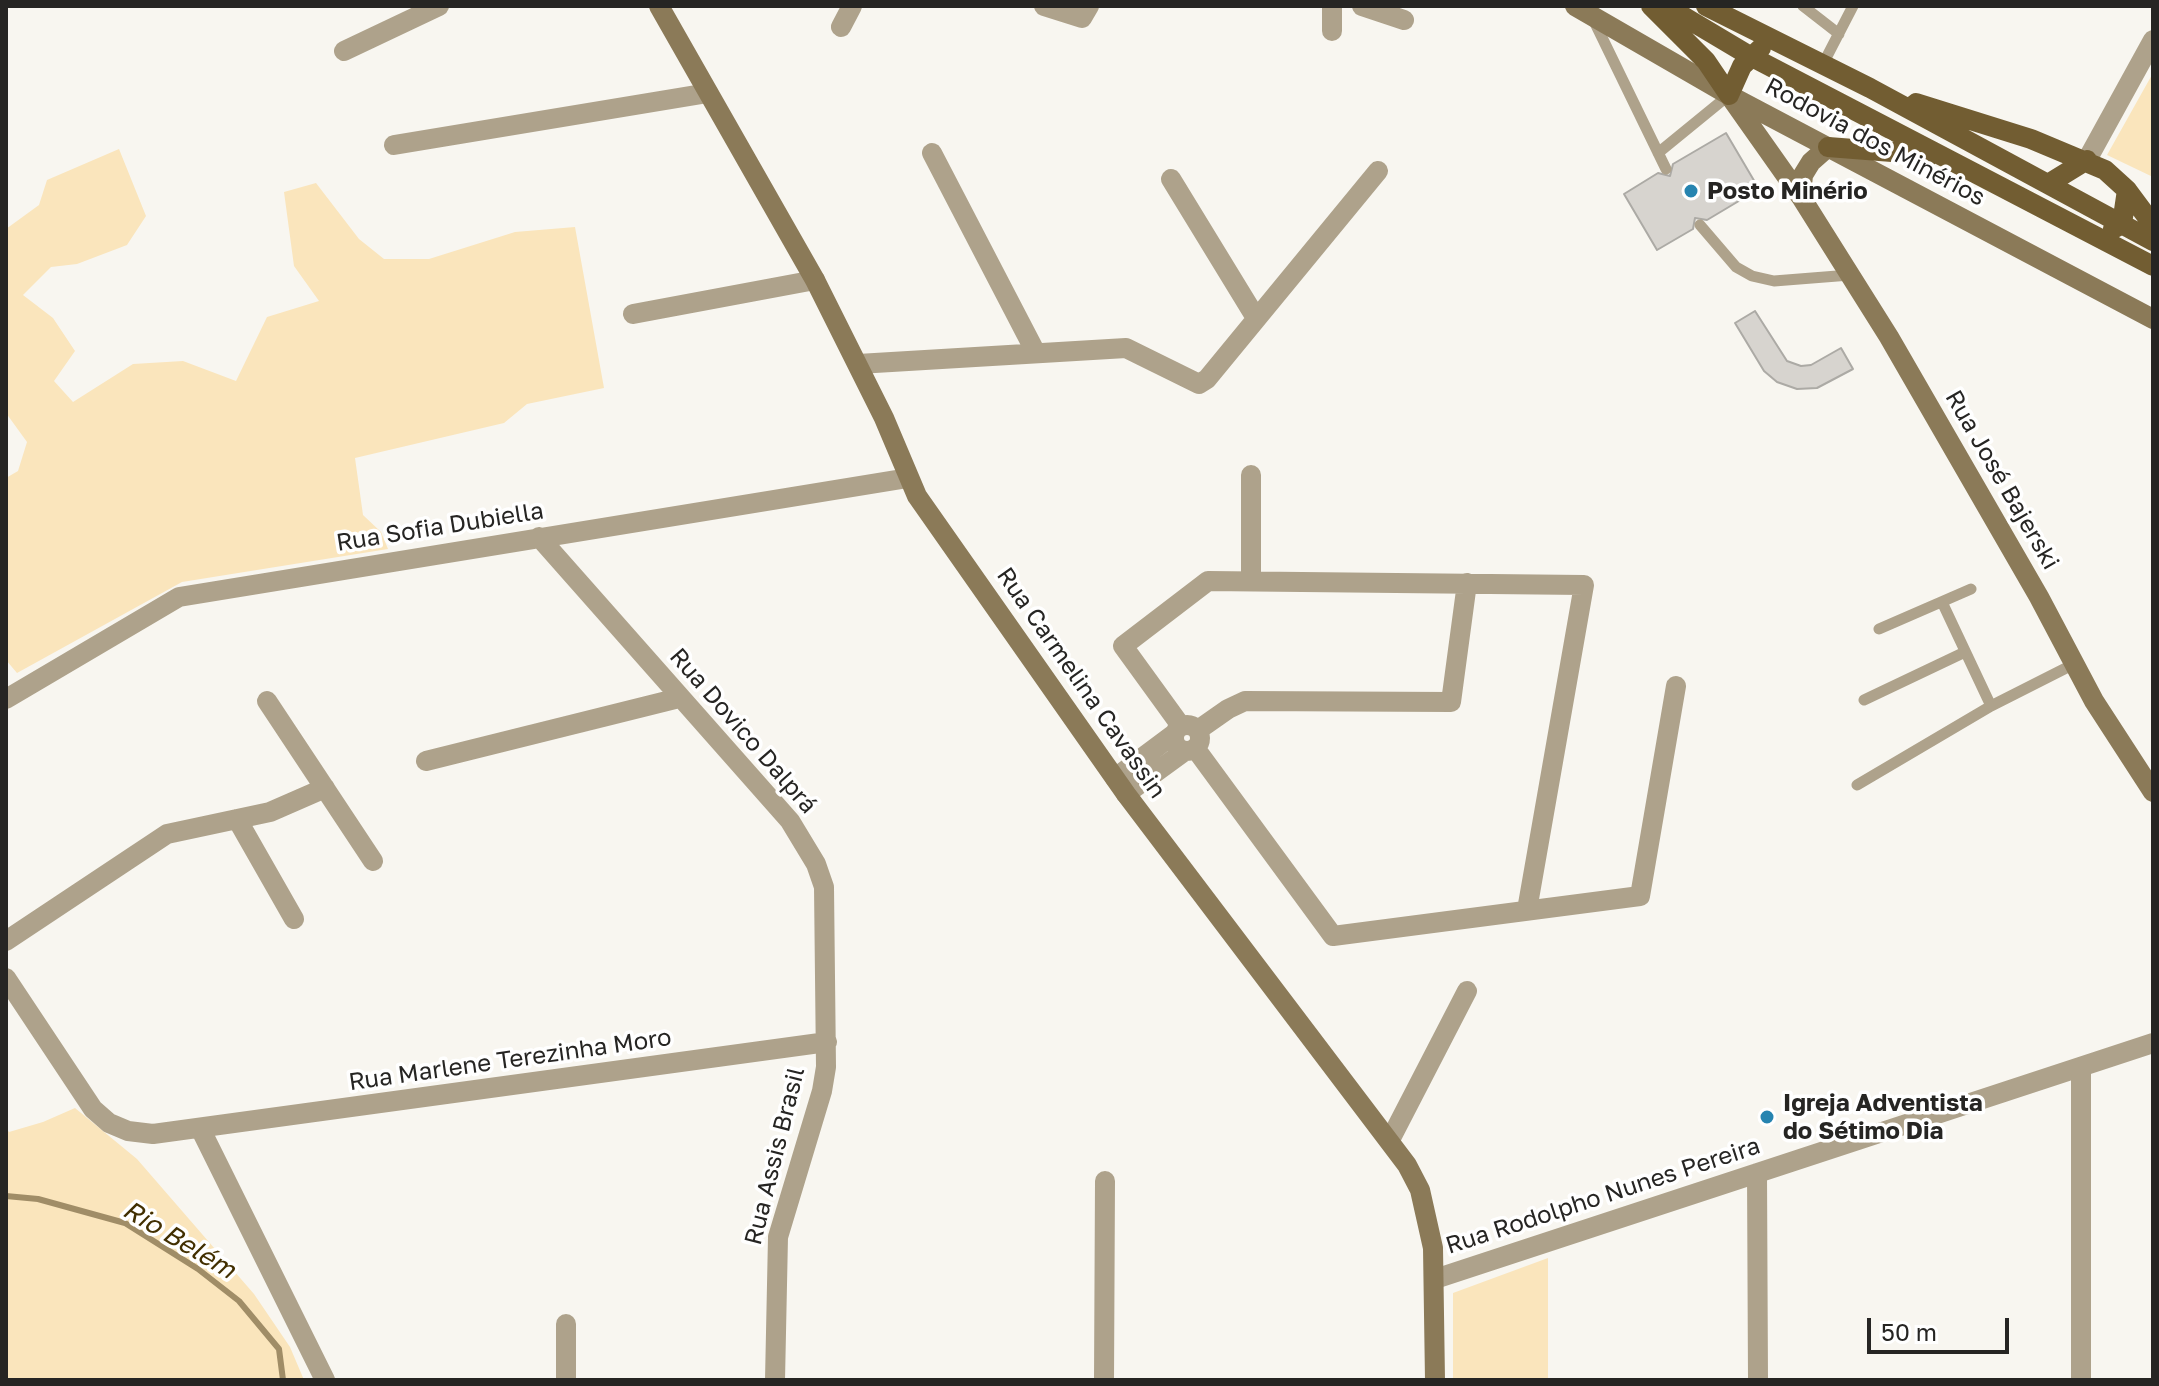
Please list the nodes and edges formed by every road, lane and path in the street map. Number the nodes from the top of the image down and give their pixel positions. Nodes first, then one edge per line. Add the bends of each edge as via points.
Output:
1 (439, 6) edge
2 (659, 6) edge
3 (852, 6) edge
4 (1044, 6) edge
5 (1089, 6) edge
6 (1332, 6) edge
7 (1362, 6) edge
8 (1651, 6) edge
9 (1666, 6) edge
10 (1706, 6) edge
11 (1803, 6) edge
12 (1853, 6) edge
13 (1584, 9) edge
14 (1404, 20) dead end
15 (841, 27) dead end
16 (1332, 31) dead end
17 (1839, 34) junction
18 (2153, 40) edge
19 (1779, 42) junction
20 (344, 51) dead end
21 (1750, 56) junction
22 (1823, 64) junction
23 (1870, 88) junction
24 (708, 93) junction
25 (1729, 95) junction
26 (394, 145) dead end
27 (1828, 147) junction
28 (932, 153) dead end
29 (1658, 153) junction
30 (1943, 156) junction
31 (2087, 160) junction
32 (1666, 169) dead end
33 (1378, 171) dead end
34 (1171, 179) dead end
35 (2048, 184) junction
36 (2127, 190) junction
37 (1801, 197) junction
38 (2153, 204) edge
39 (2122, 224) junction
40 (1700, 225) dead end
41 (2153, 225) edge
42 (2089, 234) junction
43 (2153, 241) edge
44 (2153, 266) edge
45 (1850, 275) junction
46 (815, 280) junction
47 (633, 314) dead end
48 (1256, 318) junction
49 (2153, 319) edge
50 (1036, 353) junction
51 (858, 364) junction
52 (1251, 475) dead end
53 (908, 478) junction
54 (539, 537) junction
55 (1251, 581) junction
56 (1467, 583) junction
57 (1971, 589) dead end
58 (1942, 602) junction
59 (1879, 629) dead end
60 (1965, 652) junction
61 (2074, 664) junction
62 (1676, 686) dead end
63 (679, 698) junction
64 (6, 699) edge
65 (1864, 700) dead end
66 (267, 701) dead end
67 (1991, 706) junction
68 (1187, 738) junction
69 (426, 761) dead end
70 (1857, 785) dead end
71 (1121, 786) junction
72 (325, 788) junction
73 (2153, 792) edge
74 (237, 819) junction
75 (373, 861) dead end
76 (1527, 910) junction
77 (294, 919) dead end
78 (6, 941) edge
79 (6, 978) edge
80 (1467, 991) dead end
81 (827, 1042) junction
82 (2153, 1043) edge
83 (2081, 1067) junction
84 (201, 1130) junction
85 (1390, 1140) junction
86 (1757, 1173) junction
87 (1105, 1181) dead end
88 (1435, 1279) junction
89 (566, 1324) dead end
90 (325, 1380) edge
91 (566, 1380) edge
92 (775, 1380) edge
93 (1104, 1380) edge
94 (1435, 1380) edge
95 (1758, 1380) edge
96 (2081, 1380) edge

1 - 20 street
2 - 24 main road, Rua Carmelina Cavassin
3 - 15 street
4 - 5 street via 1082,18
6 - 16 street
7 - 14 street
8 - 25 main road via 1706,61
9 - 21 main road, Rodovia dos Minérios
10 - 19 main road, Rodovia dos Minérios
11 - 17 lane
12 - 17 lane
13 - 25 main road, Rodovia dos Minérios
13 - 29 lane
17 - 22 lane
18 - 31 street
19 - 21 main road
19 - 22 main road, Rodovia dos Minérios
21 - 25 main road
21 - 30 main road, Rodovia dos Minérios
22 - 23 main road, Rodovia dos Minérios
23 - 31 main road
23 - 35 main road, Rodovia dos Minérios
24 - 26 street
24 - 46 main road, Rua Carmelina Cavassin
25 - 27 main road, Rodovia dos Minérios
25 - 29 lane
25 - 37 main road, Rua José Bajerski
27 - 30 main road
27 - 37 main road via 1803,175
27 - 49 main road, Rodovia dos Minérios
28 - 50 street
29 - 32 lane
30 - 42 main road, Rodovia dos Minérios
31 - 35 main road
31 - 36 main road
33 - 48 street
34 - 48 street
35 - 39 main road, Rodovia dos Minérios
36 - 38 street
36 - 39 main road
36 - 41 main road
37 - 45 main road, Rua José Bajerski
39 - 42 main road
39 - 43 main road, Rodovia dos Minérios
40 - 45 lane via 1736,267 1752,276 1774,281
42 - 44 main road, Rodovia dos Minérios
45 - 61 main road, Rua José Bajerski
46 - 47 street
46 - 51 main road, Rua Carmelina Cavassin
48 - 50 street via 1199,384 1126,348
50 - 51 street
51 - 53 main road, Rua Carmelina Cavassin
52 - 55 street
53 - 54 street, Rua Sofia Dubiella
53 - 71 main road, Rua Carmelina Cavassin
54 - 63 street, Rua Dovico Dalprá
54 - 64 street, Rua Sofia Dubiella via 179,597
55 - 56 street
55 - 68 street via 1202,584 1123,646
56 - 68 street via 1451,702 1245,701
56 - 76 street via 1584,585
57 - 58 lane
58 - 59 lane
58 - 60 lane
60 - 65 lane
60 - 67 lane
61 - 67 lane
61 - 73 main road, Rua José Bajerski
62 - 76 street via 1640,896
63 - 69 street
63 - 81 street, Rua Dovico Dalprá via 790,821 816,864 826,906
66 - 72 street
67 - 70 lane
68 - 71 street
68 - 76 street via 1333,936
71 - 85 main road, Rua Carmelina Cavassin
72 - 74 street via 284,807
72 - 75 street
74 - 77 street
74 - 78 street via 167,834
79 - 84 street, Rua Marlene Terezinha Moro via 80,1092 109,1123 153,1134
80 - 85 street
81 - 84 street, Rua Marlene Terezinha Moro
81 - 92 street, Rua Assis Brasil via 822,1091 778,1237
82 - 83 street, Rua Rodolpho Nunes Pereira
83 - 86 street, Rua Rodolpho Nunes Pereira
83 - 96 street
84 - 90 street
85 - 88 main road, Rua Carmelina Cavassin via 1420,1190
86 - 88 street, Rua Rodolpho Nunes Pereira
86 - 95 street
87 - 93 street
88 - 94 main road, Rua Carmelina Cavassin
89 - 91 street

